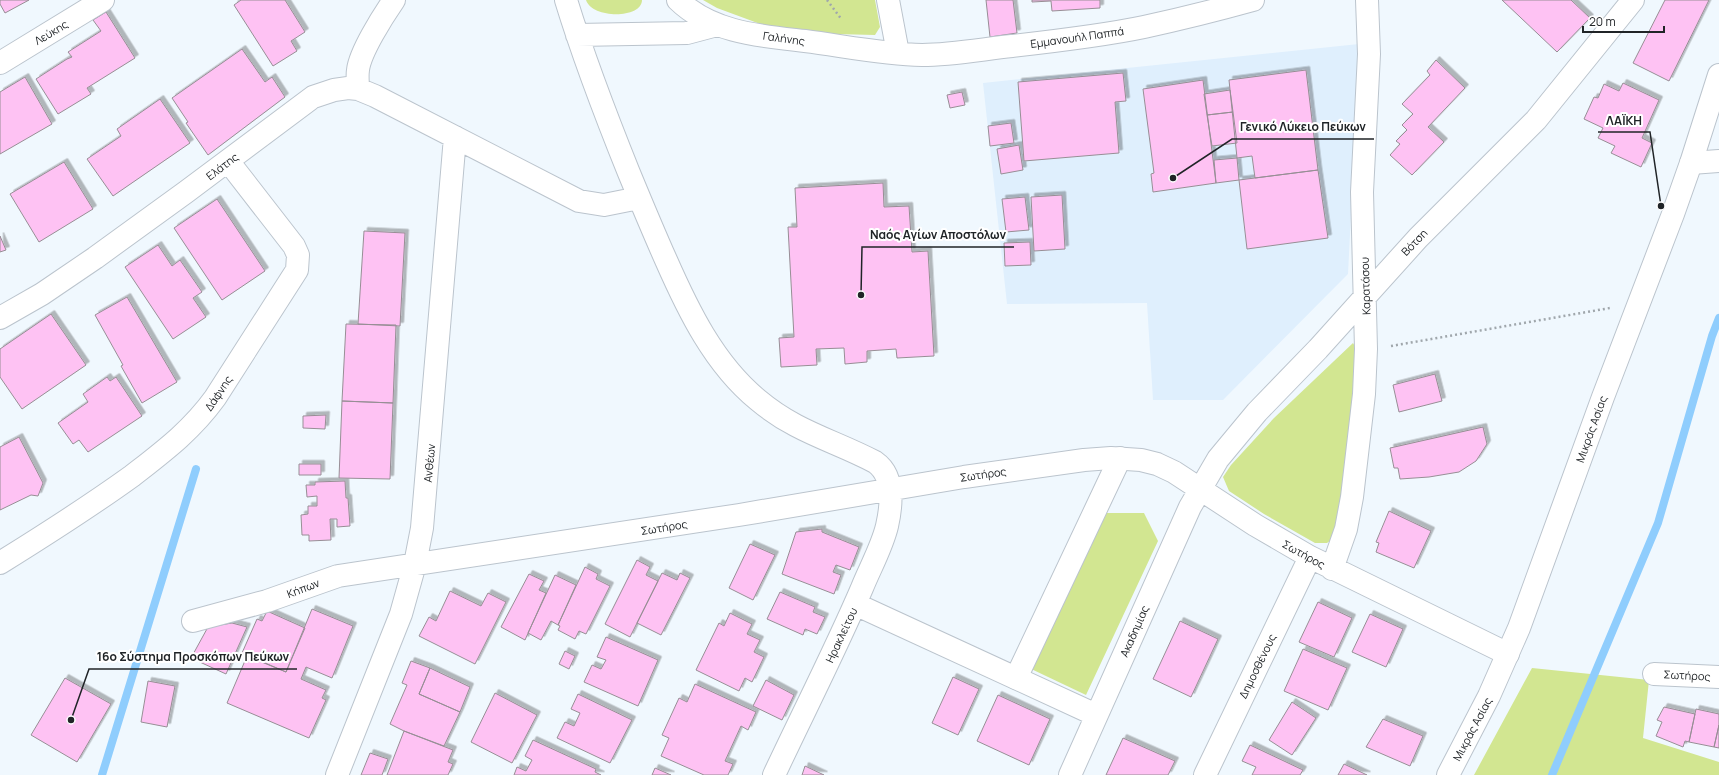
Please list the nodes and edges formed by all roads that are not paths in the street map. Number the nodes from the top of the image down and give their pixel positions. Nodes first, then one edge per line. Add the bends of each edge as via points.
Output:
1 (103, 0) edge
2 (394, 0) edge
3 (566, 0) edge
4 (678, 0) edge
5 (888, 0) edge
6 (1253, 0) edge
7 (1367, 0) edge
8 (1634, 0) edge
9 (716, 25) junction
10 (577, 35) junction
11 (898, 53) junction
12 (0, 63) edge
13 (1719, 76) edge
14 (358, 89) junction
15 (455, 137) junction
16 (228, 161) junction
17 (1719, 161) edge
18 (1691, 163) junction
19 (639, 198) junction
20 (1365, 298) junction
21 (0, 318) edge
22 (1120, 458) junction
23 (1200, 488) junction
24 (890, 489) junction
25 (1310, 557) junction
26 (0, 563) edge
27 (415, 564) junction
28 (1332, 569) junction
29 (855, 604) junction
30 (193, 621) dead end
31 (1508, 654) junction
32 (1654, 674) dead end
33 (1719, 676) edge
34 (1016, 678) junction
35 (1096, 715) junction
36 (337, 775) edge
37 (774, 775) edge
38 (1070, 775) edge
39 (1205, 775) edge
40 (1448, 775) edge

1 - 12 street, Λεύκης
2 - 14 street via 362,57 358,70
3 - 10 street
4 - 9 street, Γαλήνης
5 - 11 street
6 - 11 street, Εμμανουήλ Παππά via 1126,30 948,54
7 - 20 street, Καρατάσου via 1368,54 1362,192
8 - 20 street, Βότση via 1536,120 1418,238
9 - 10 street via 687,33
9 - 11 street, Γαλήνης via 769,37
10 - 19 street
13 - 18 street, Μικράς Ασίας
14 - 15 street, Ελάτης
14 - 16 street, Ελάτης via 334,90 313,97
15 - 19 street, Ελάτης via 579,201 604,205
15 - 27 street, Ανθέων via 426,491
16 - 21 street, Ελάτης via 95,258 42,294
16 - 26 street, Δάφνης via 294,246 298,255 297,270 215,398 187,432 88,507
17 - 18 street
18 - 31 street, Μικράς Ασίας
19 - 24 street via 688,308 735,378 756,399 784,420 810,434 868,458 880,466 887,474
20 - 23 street, Βότση via 1237,434
20 - 28 street, Καρατάσου via 1363,402 1352,497 1346,529
22 - 23 street, Σωτήρος via 1157,464
22 - 24 street, Σωτήρος via 1084,460
22 - 34 street
23 - 25 street, Σωτήρος via 1255,525
23 - 35 street, Ακαδημίας
24 - 27 street, Σωτήρος via 739,515
24 - 29 street, Ηρακλείτου via 889,513 884,535
25 - 28 street, Σωτήρος
25 - 39 street, Δημοσθένους
27 - 30 street, Κήπων via 338,576 267,601
27 - 36 street, Ανθέων via 401,614
28 - 31 street, Σωτήρος
29 - 34 street
29 - 37 street, Ηρακλείτου
31 - 40 street, Μικράς Ασίας
32 - 33 street, Σωτήρος
34 - 35 street
35 - 38 street, Ακαδημίας

